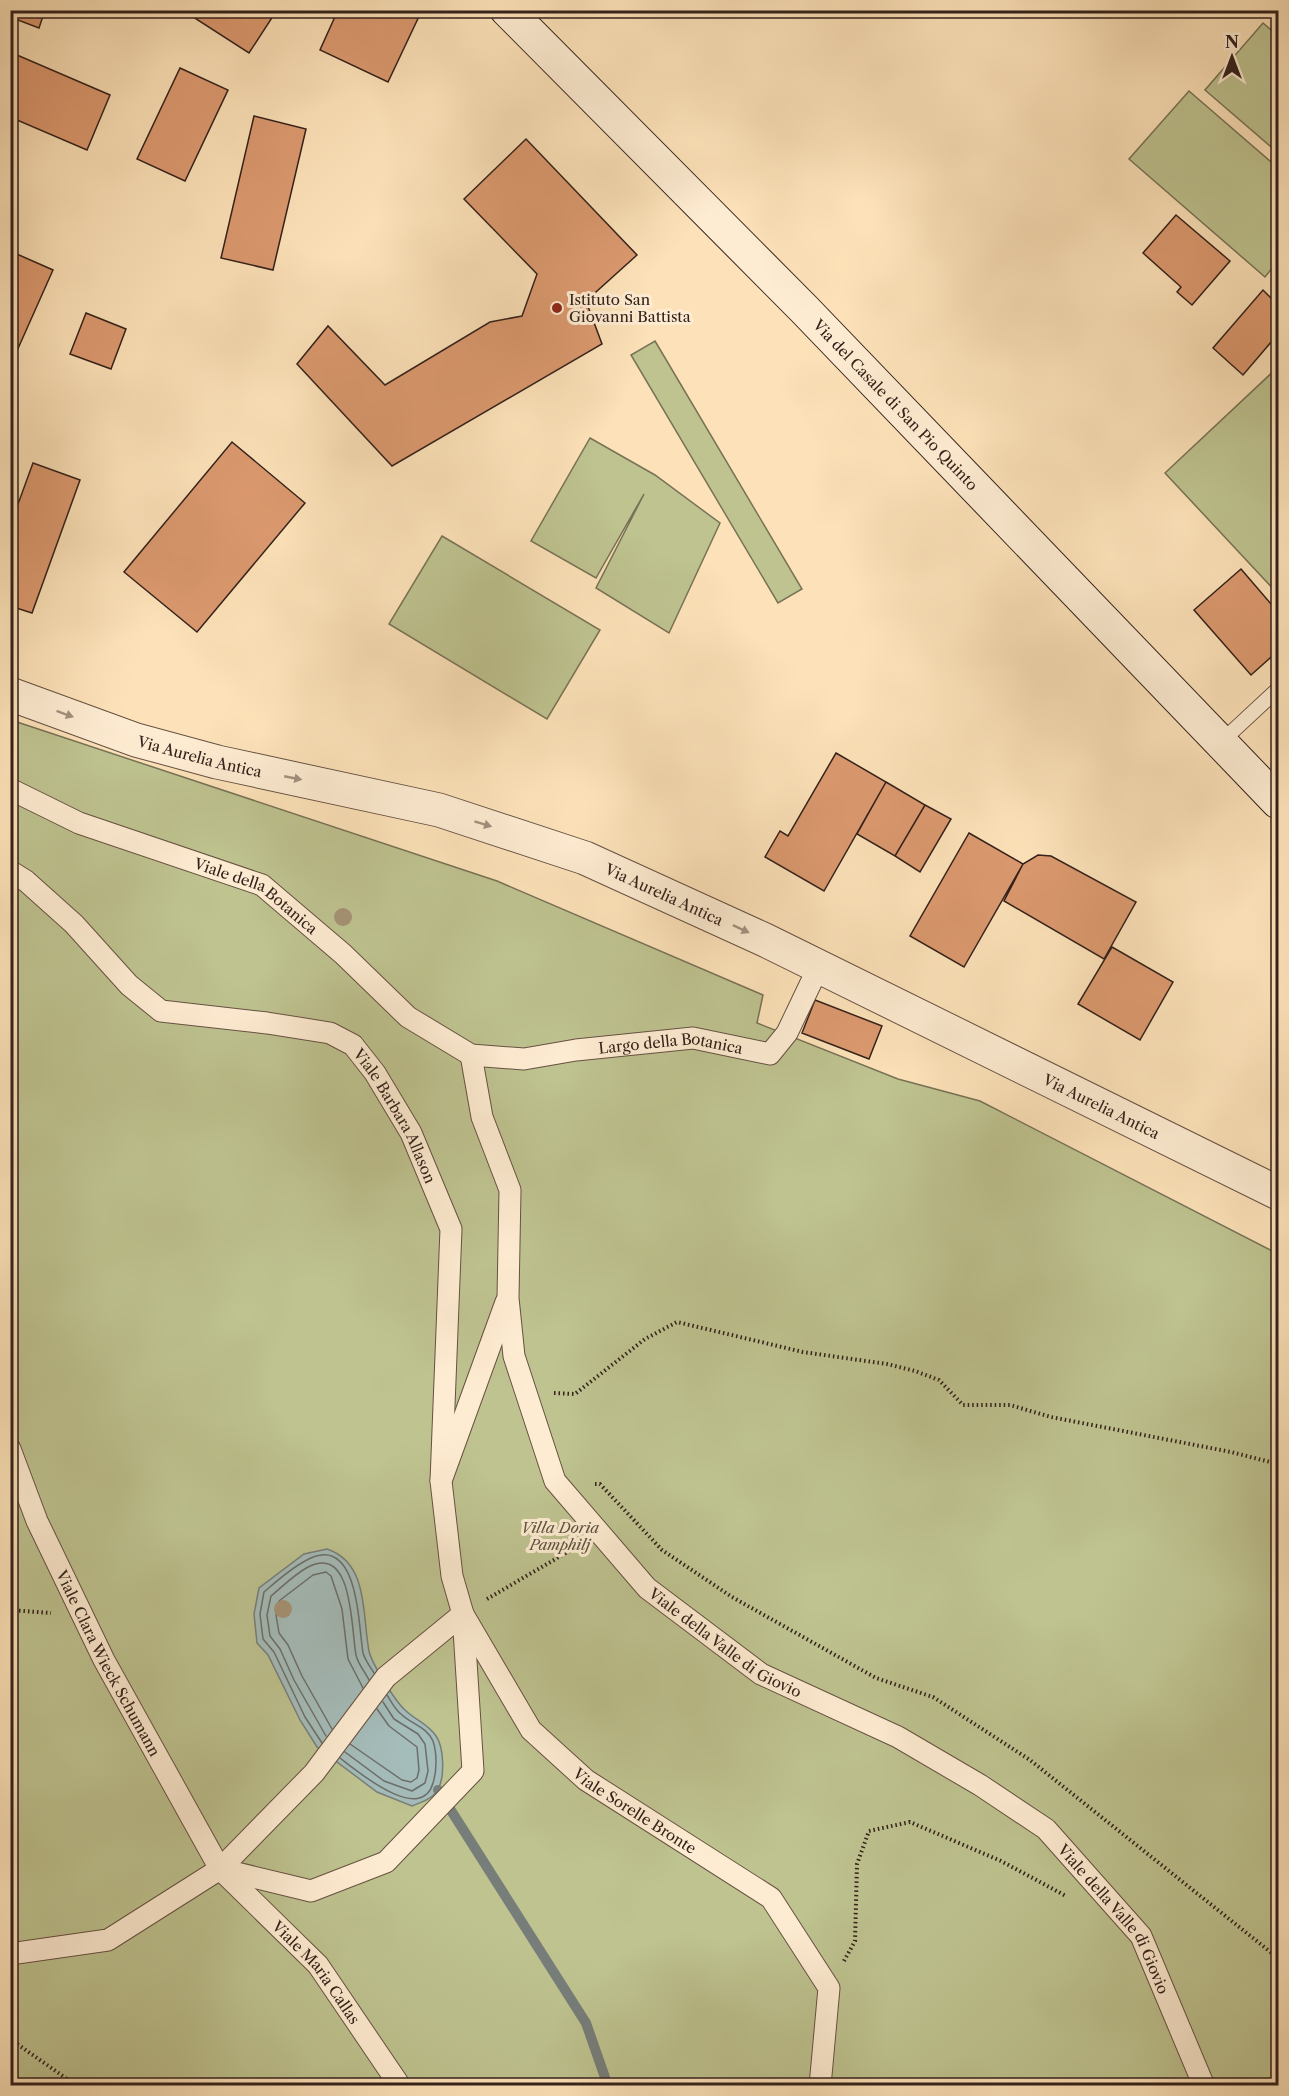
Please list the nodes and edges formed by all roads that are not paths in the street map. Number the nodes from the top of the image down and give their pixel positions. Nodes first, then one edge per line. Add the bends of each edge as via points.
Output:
1 (507, 10) edge
2 (1278, 689) edge
3 (10, 694) edge
4 (1221, 742) junction
5 (10, 789) edge
6 (1278, 802) edge
7 (10, 871) edge
8 (819, 966) junction
9 (471, 1055) junction
10 (1278, 1193) edge
11 (508, 1298) junction
12 (10, 1449) edge
13 (441, 1481) junction
14 (463, 1614) junction
15 (220, 1869) junction
16 (10, 1954) edge
17 (400, 2085) edge
18 (820, 2085) edge
19 (1204, 2085) edge

1 - 4 street, Via del Casale di San Pio Quinto via 813,318
2 - 4 lane
3 -> 8 street, Via Aurelia Antica via 177,752 439,810 535,840 635,879
4 - 6 street, Via del Casale di San Pio Quinto
5 - 9 street, Viale della Botanica via 79,823 262,885 343,954 408,1017
7 - 13 street, Viale Barbara Allason via 74,924 129,986 161,1011 330,1033 353,1045 375,1073 411,1133 451,1229
8 - 9 street, Largo della Botanica via 787,1033 770,1054 693,1038 524,1059
8 - 10 street, Via Aurelia Antica
9 - 11 street, Viale della Valle di Giovio via 482,1117 510,1190
11 - 13 street
11 - 19 street, Viale della Valle di Giovio via 514,1356 555,1481 647,1588 761,1674 898,1737 1046,1829 1141,1936
12 - 15 street, Viale Clara Wieck Schumann via 36,1521 104,1660
13 - 14 street, Viale Barbara Allason via 452,1576
14 - 15 street via 386,1677 314,1773
14 - 15 street via 473,1771 456,1789 386,1862 311,1891
14 - 18 street, Viale Sorelle Bronte via 531,1730 586,1780 771,1898 829,1988
15 - 16 street via 108,1940
15 - 17 street, Viale Maria Callas via 318,1965

